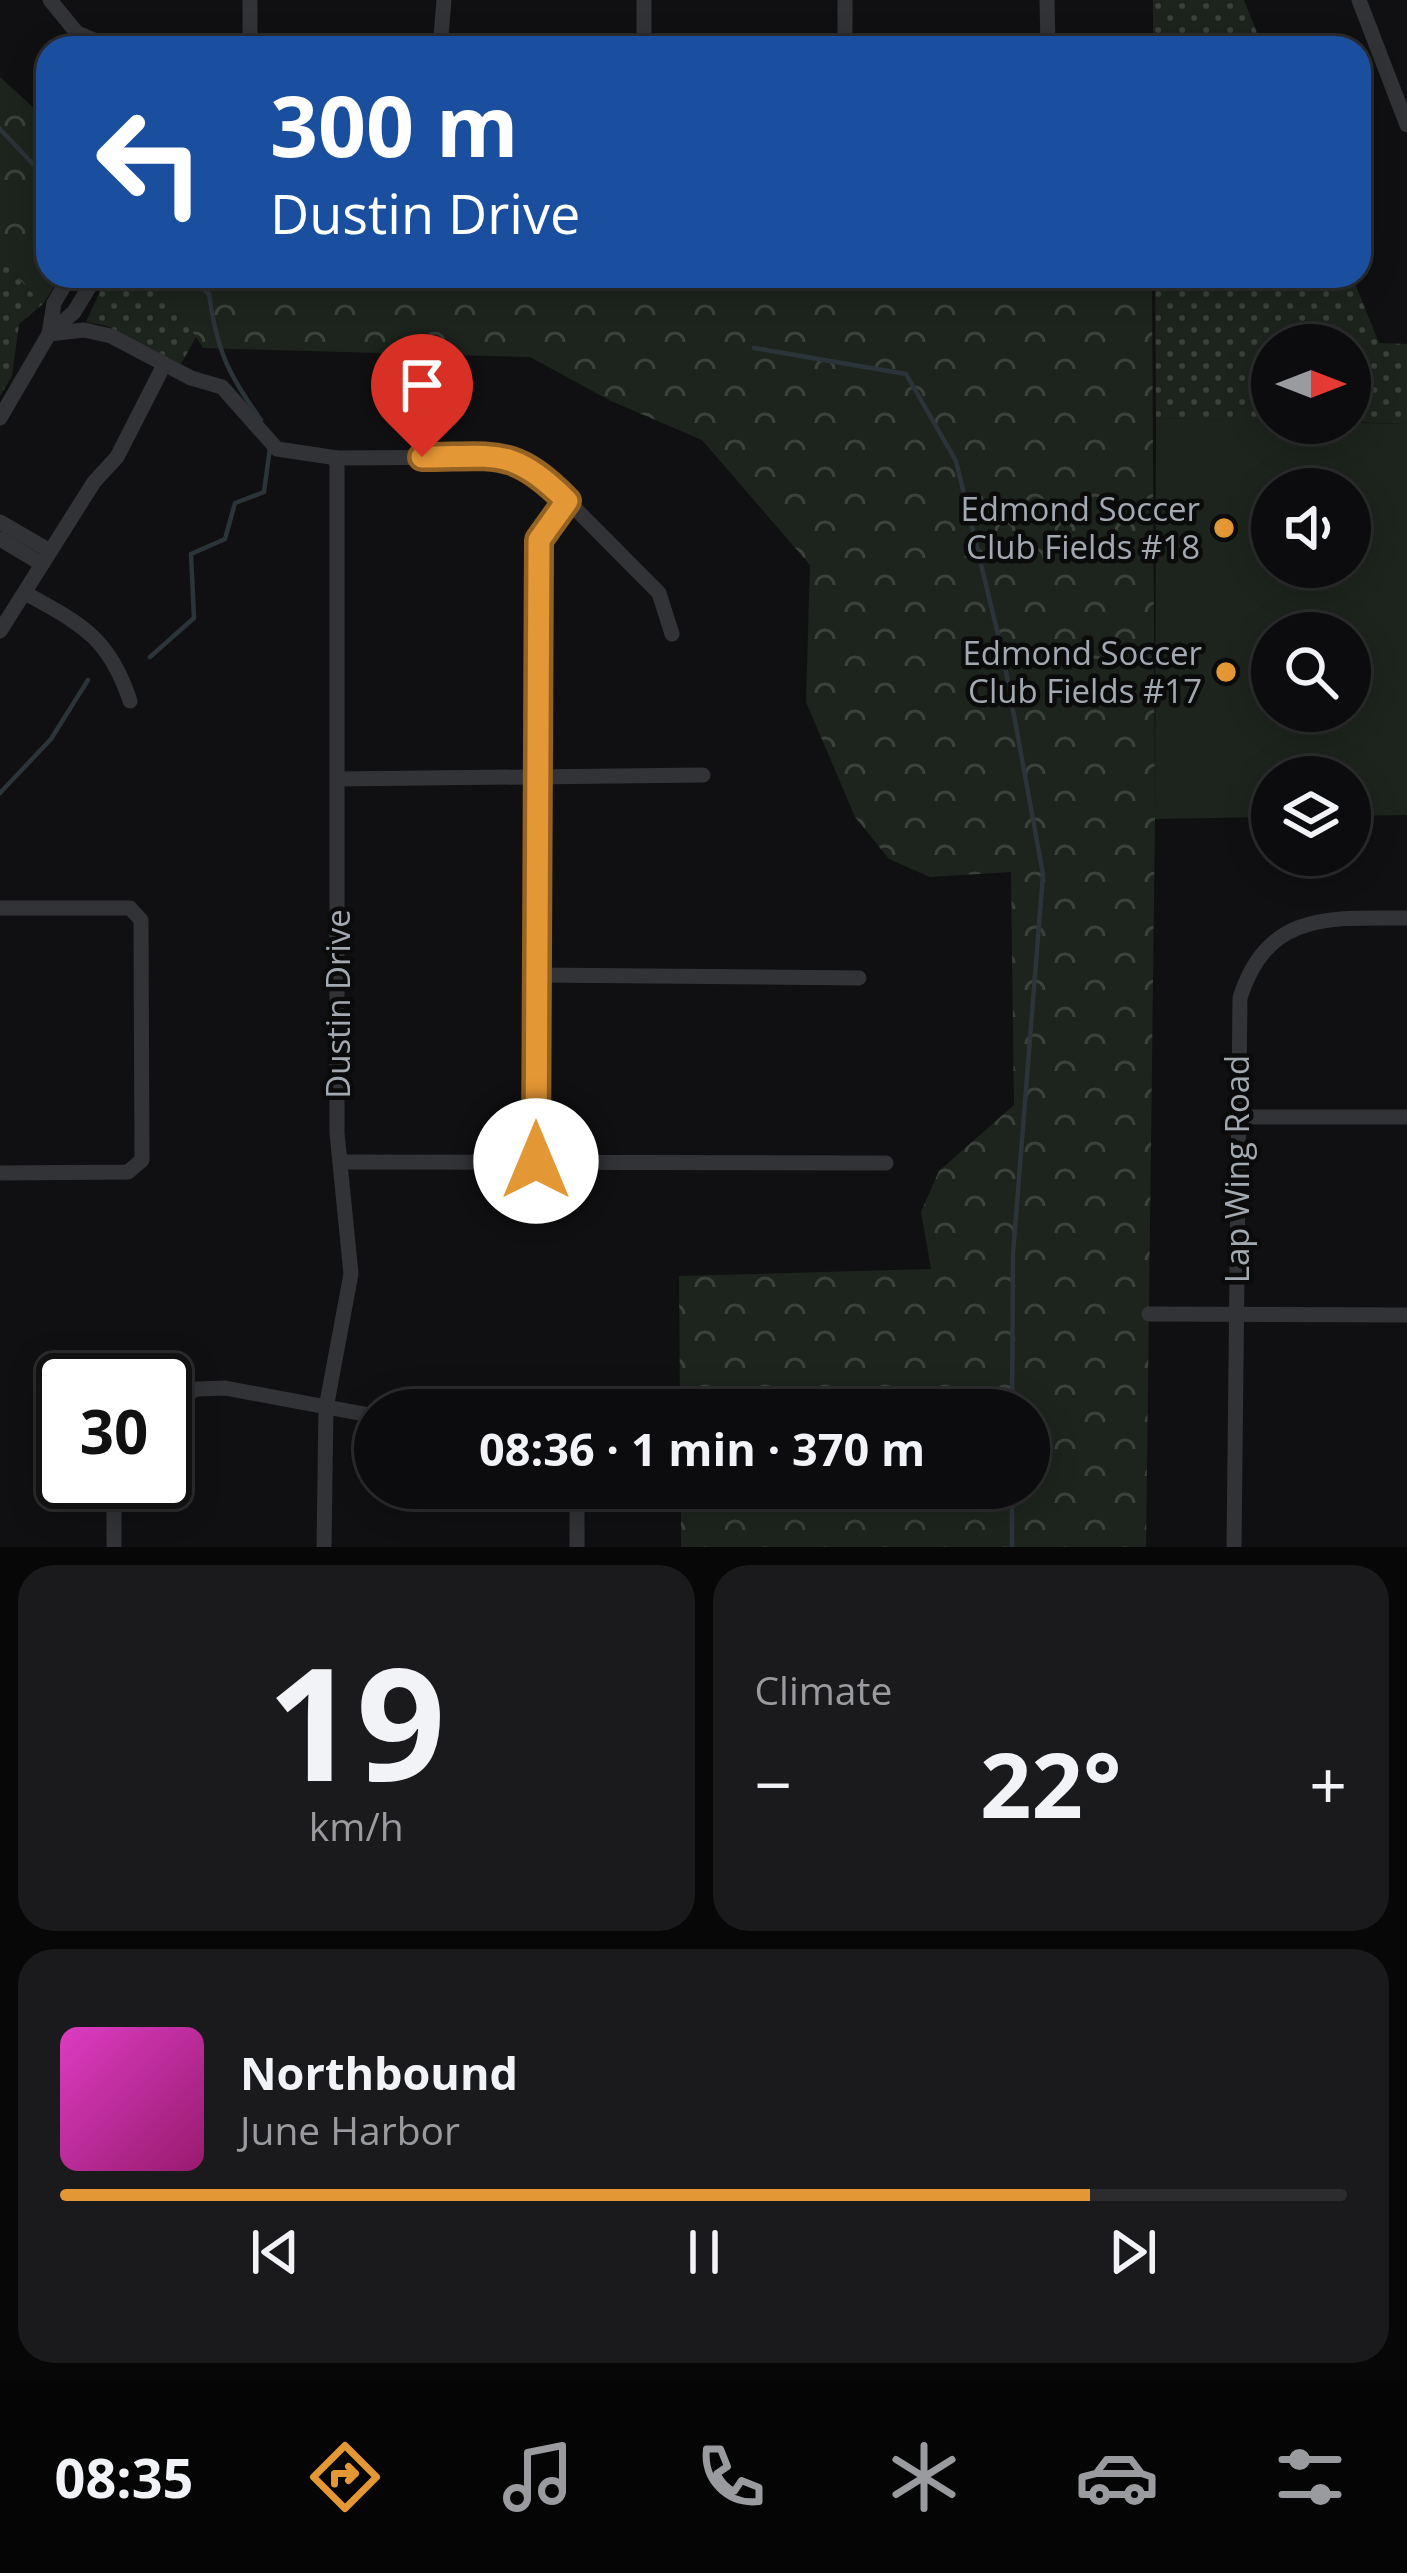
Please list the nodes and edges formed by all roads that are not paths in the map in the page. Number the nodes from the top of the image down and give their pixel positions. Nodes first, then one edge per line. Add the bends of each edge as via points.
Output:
1 (50, 0) edge
2 (250, 0) edge
3 (444, 0) edge
4 (644, 0) edge
5 (845, 0) edge
6 (1048, 0) edge
7 (1359, 0) edge
8 (85, 36) edge
9 (250, 36) edge
10 (441, 36) edge
11 (644, 36) edge
12 (845, 36) edge
13 (1048, 36) edge
14 (1407, 124) edge
15 (63, 288) edge
16 (88, 288) edge
17 (50, 334) junction
18 (164, 365) junction
19 (0, 418) edge
20 (337, 458) junction
21 (567, 501) junction
22 (0, 522) edge
23 (0, 539) edge
24 (46, 558) junction
25 (25, 593) junction
26 (0, 631) edge
27 (672, 634) dead end
28 (130, 701) dead end
29 (703, 775) dead end
30 (538, 776) junction
31 (338, 779) junction
32 (0, 908) edge
33 (1407, 918) edge
34 (537, 975) junction
35 (859, 978) dead end
36 (1235, 1117) junction
37 (1407, 1117) edge
38 (536, 1161) junction
39 (341, 1162) junction
40 (886, 1163) dead end
41 (0, 1174) edge
42 (1149, 1314) dead end
43 (1239, 1315) junction
44 (1407, 1315) edge
45 (192, 1391) edge
46 (326, 1408) junction
47 (354, 1413) edge
48 (114, 1509) edge
49 (577, 1509) edge
50 (114, 1547) edge
51 (324, 1547) edge
52 (577, 1547) edge
53 (1234, 1547) edge

1 - 8 street
2 - 9 street
3 - 10 street
4 - 11 street
5 - 12 street
6 - 13 street
7 - 14 street
15 - 17 street
16 - 17 street
17 - 18 street via 111,336
17 - 19 street
18 - 20 street via 222,387 277,448
18 - 24 street via 143,414
20 - 21 street via 508,457 534,467
20 - 31 street, Dustin Drive
21 - 27 street via 659,593
21 - 30 street via 539,540
22 - 24 street
23 - 24 street
24 - 25 street
25 - 26 street
25 - 28 street via 100,641
29 - 30 street
30 - 31 street
30 - 34 street
31 - 39 street, Dustin Drive
32 - 41 street via 130,908 142,920 142,1160 128,1172
33 - 36 street, Lap Wing Road via 1318,920 1268,946 1240,998
34 - 35 street
34 - 38 street
36 - 37 street
36 - 43 street, Lap Wing Road
38 - 39 street
38 - 40 street
39 - 46 street, Dustin Drive via 351,1274
42 - 43 street
43 - 44 street
43 - 53 street, Lap Wing Road
45 - 46 street via 225,1388
46 - 47 street
46 - 51 street, Dustin Drive
48 - 50 street
49 - 52 street

